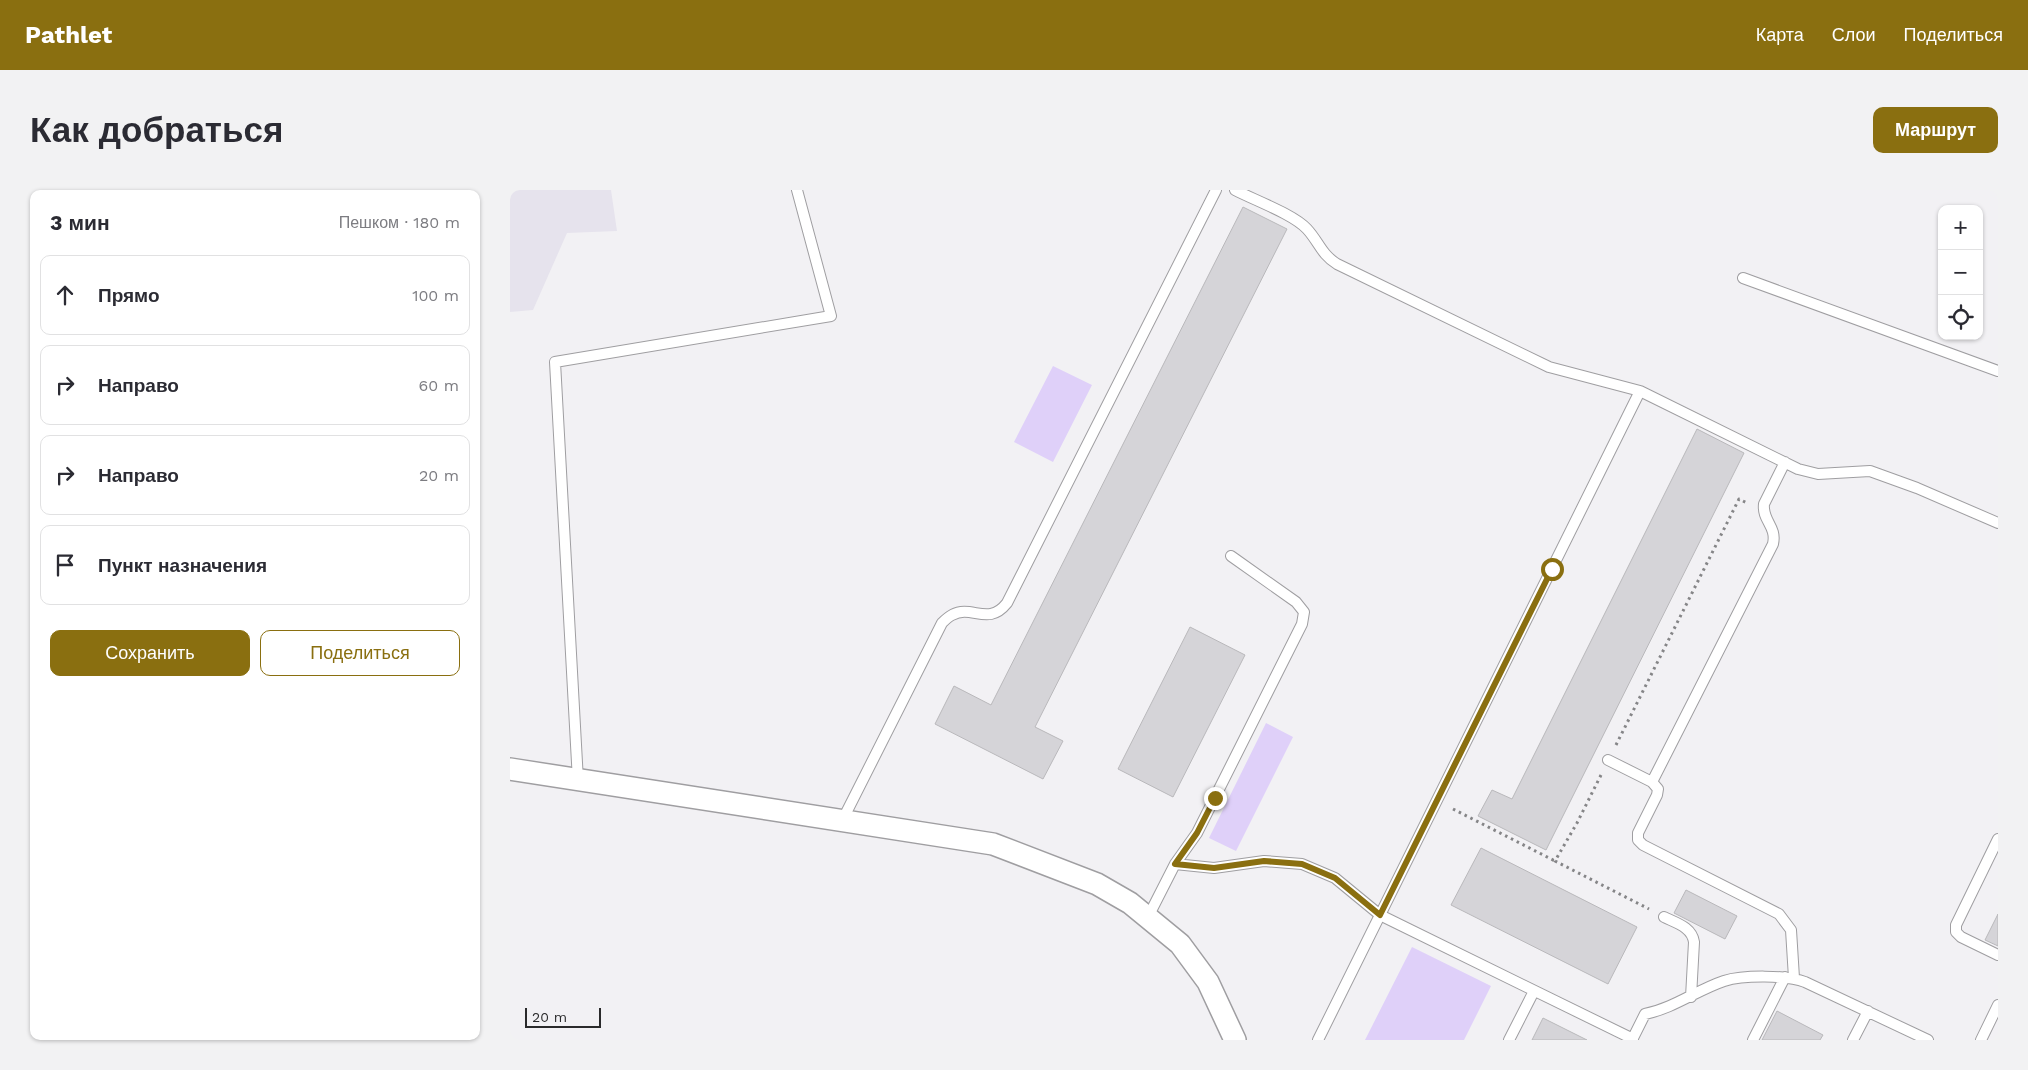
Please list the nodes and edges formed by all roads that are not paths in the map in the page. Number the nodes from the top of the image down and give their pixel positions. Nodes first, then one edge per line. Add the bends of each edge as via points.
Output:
1 (797, 190) edge
2 (1216, 190) edge
3 (1235, 190) edge
4 (1743, 278) dead end
5 (1998, 371) edge
6 (1640, 391) junction
7 (1785, 462) junction
8 (1998, 523) edge
9 (1231, 556) dead end
10 (1608, 760) road end
11 (510, 769) edge
12 (578, 781) junction
13 (1652, 782) junction
14 (842, 821) junction
15 (1998, 839) edge
16 (1175, 864) junction
17 (1380, 915) junction
18 (1148, 917) junction
19 (1664, 917) road end
20 (1998, 955) edge
21 (1790, 977) junction
22 (1534, 991) junction
23 (1691, 996) junction
24 (1998, 1005) edge
25 (1868, 1011) junction
26 (1236, 1040) edge
27 (1318, 1040) edge
28 (1509, 1040) edge
29 (1633, 1040) edge
30 (1753, 1040) edge
31 (1853, 1040) edge
32 (1928, 1040) edge
33 (1981, 1040) edge

1 - 12 lane via 832,316 554,362
2 - 14 lane via 1007,603 1000,612 952,614 942,623
3 - 6 lane via 1302,225 1326,257 1337,264 1549,367
4 - 5 lane
6 - 7 lane
6 - 17 lane
7 - 8 lane via 1818,474 1870,471
7 - 13 lane via 1764,504 1763,512 1775,536 1773,544
9 - 16 lane via 1296,602 1304,612 1302,624 1197,833
10 - 13 lane
11 - 12 street
12 - 14 street
13 - 21 lane via 1658,789 1657,795 1638,833 1638,840 1779,914 1791,930
14 - 18 street via 993,844 1097,884 1130,902
15 - 20 lane via 1956,925 1956,932
16 - 17 lane via 1214,868 1264,861 1302,864 1335,878
16 - 18 lane
17 - 22 lane
17 - 27 lane
18 - 26 street via 1180,944 1202,974
19 - 23 lane via 1693,934
21 - 23 lane via 1725,981
21 - 25 lane
21 - 30 lane
22 - 28 lane
22 - 29 lane
23 - 29 lane via 1645,1014
24 - 33 lane
25 - 31 lane
25 - 32 lane

